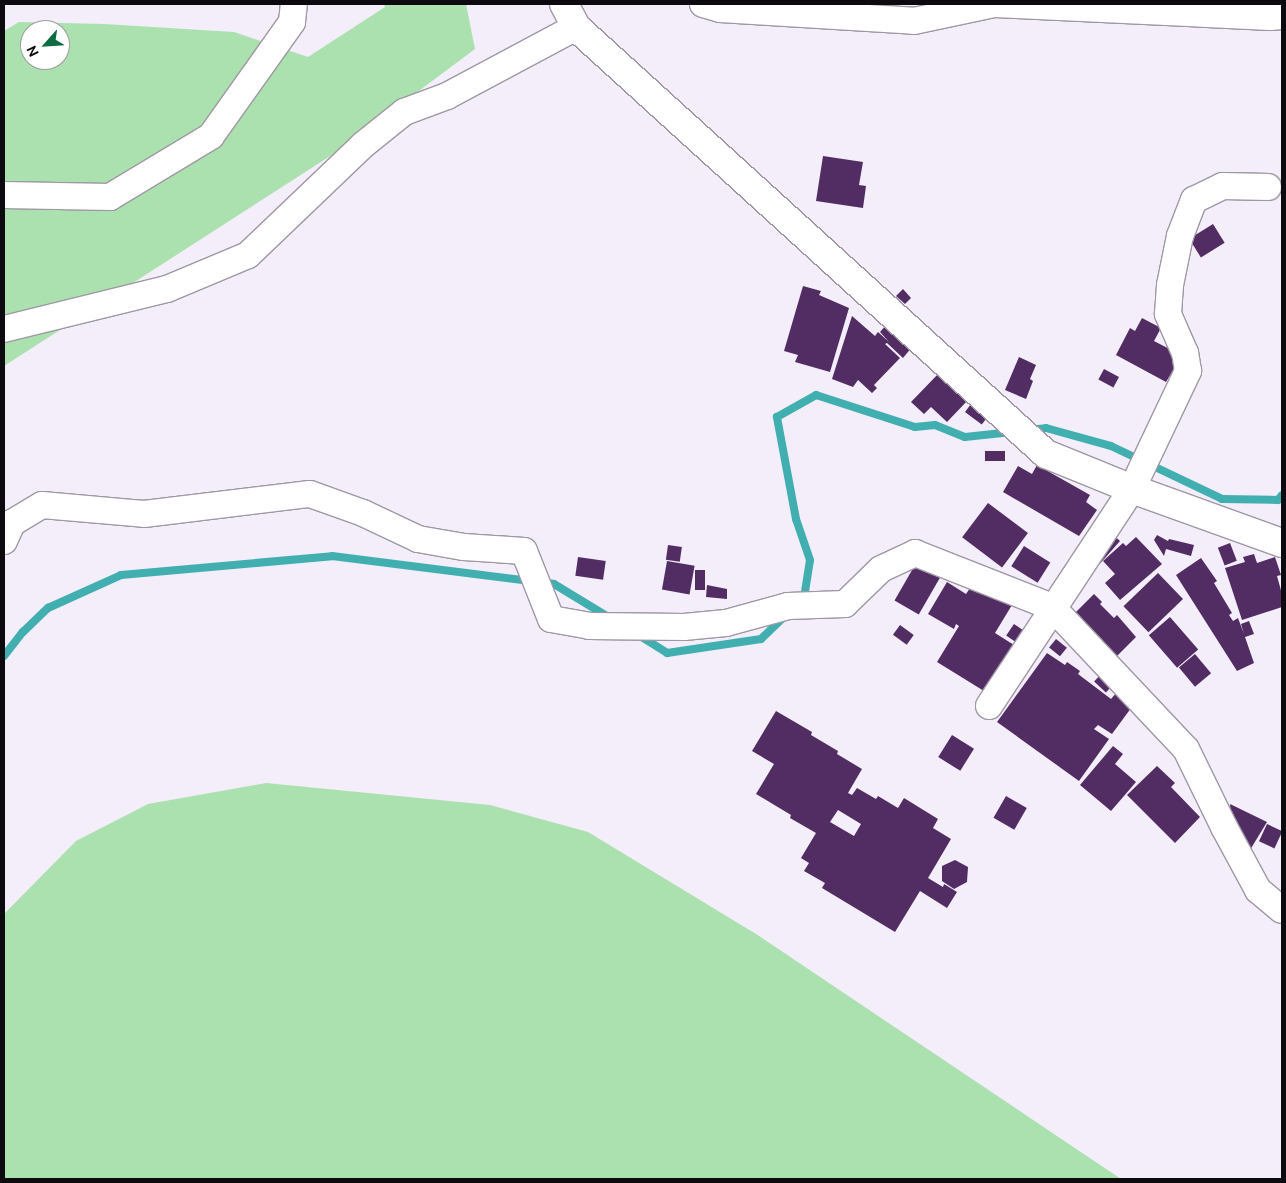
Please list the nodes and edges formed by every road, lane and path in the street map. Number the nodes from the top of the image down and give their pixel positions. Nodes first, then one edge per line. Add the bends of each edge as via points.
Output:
1 (294, 4) edge
2 (703, 4) edge
3 (570, 15) edge
4 (1282, 16) edge
5 (1268, 187) dead end
6 (4, 195) edge
7 (4, 329) edge
8 (1132, 489) junction
9 (4, 541) edge
10 (1282, 543) edge
11 (1052, 607) junction
12 (989, 706) dead end
13 (1282, 910) edge

1 - 6 street via 292,22 211,136 110,197
2 - 4 street via 720,9 914,21 995,4
3 - 7 street via 447,96 404,112 363,145 248,254 167,289
3 - 8 street via 1046,454
5 - 8 street via 1223,186 1194,200 1180,236 1168,314 1186,353 1188,371
8 - 10 street
8 - 11 street
9 - 11 street via 12,523 42,505 144,514 310,494 363,513 418,539 464,547 524,551 552,619 589,626 684,627 726,623 788,606 845,604 881,569 915,553
11 - 12 street
11 - 13 street via 1186,749 1258,890

